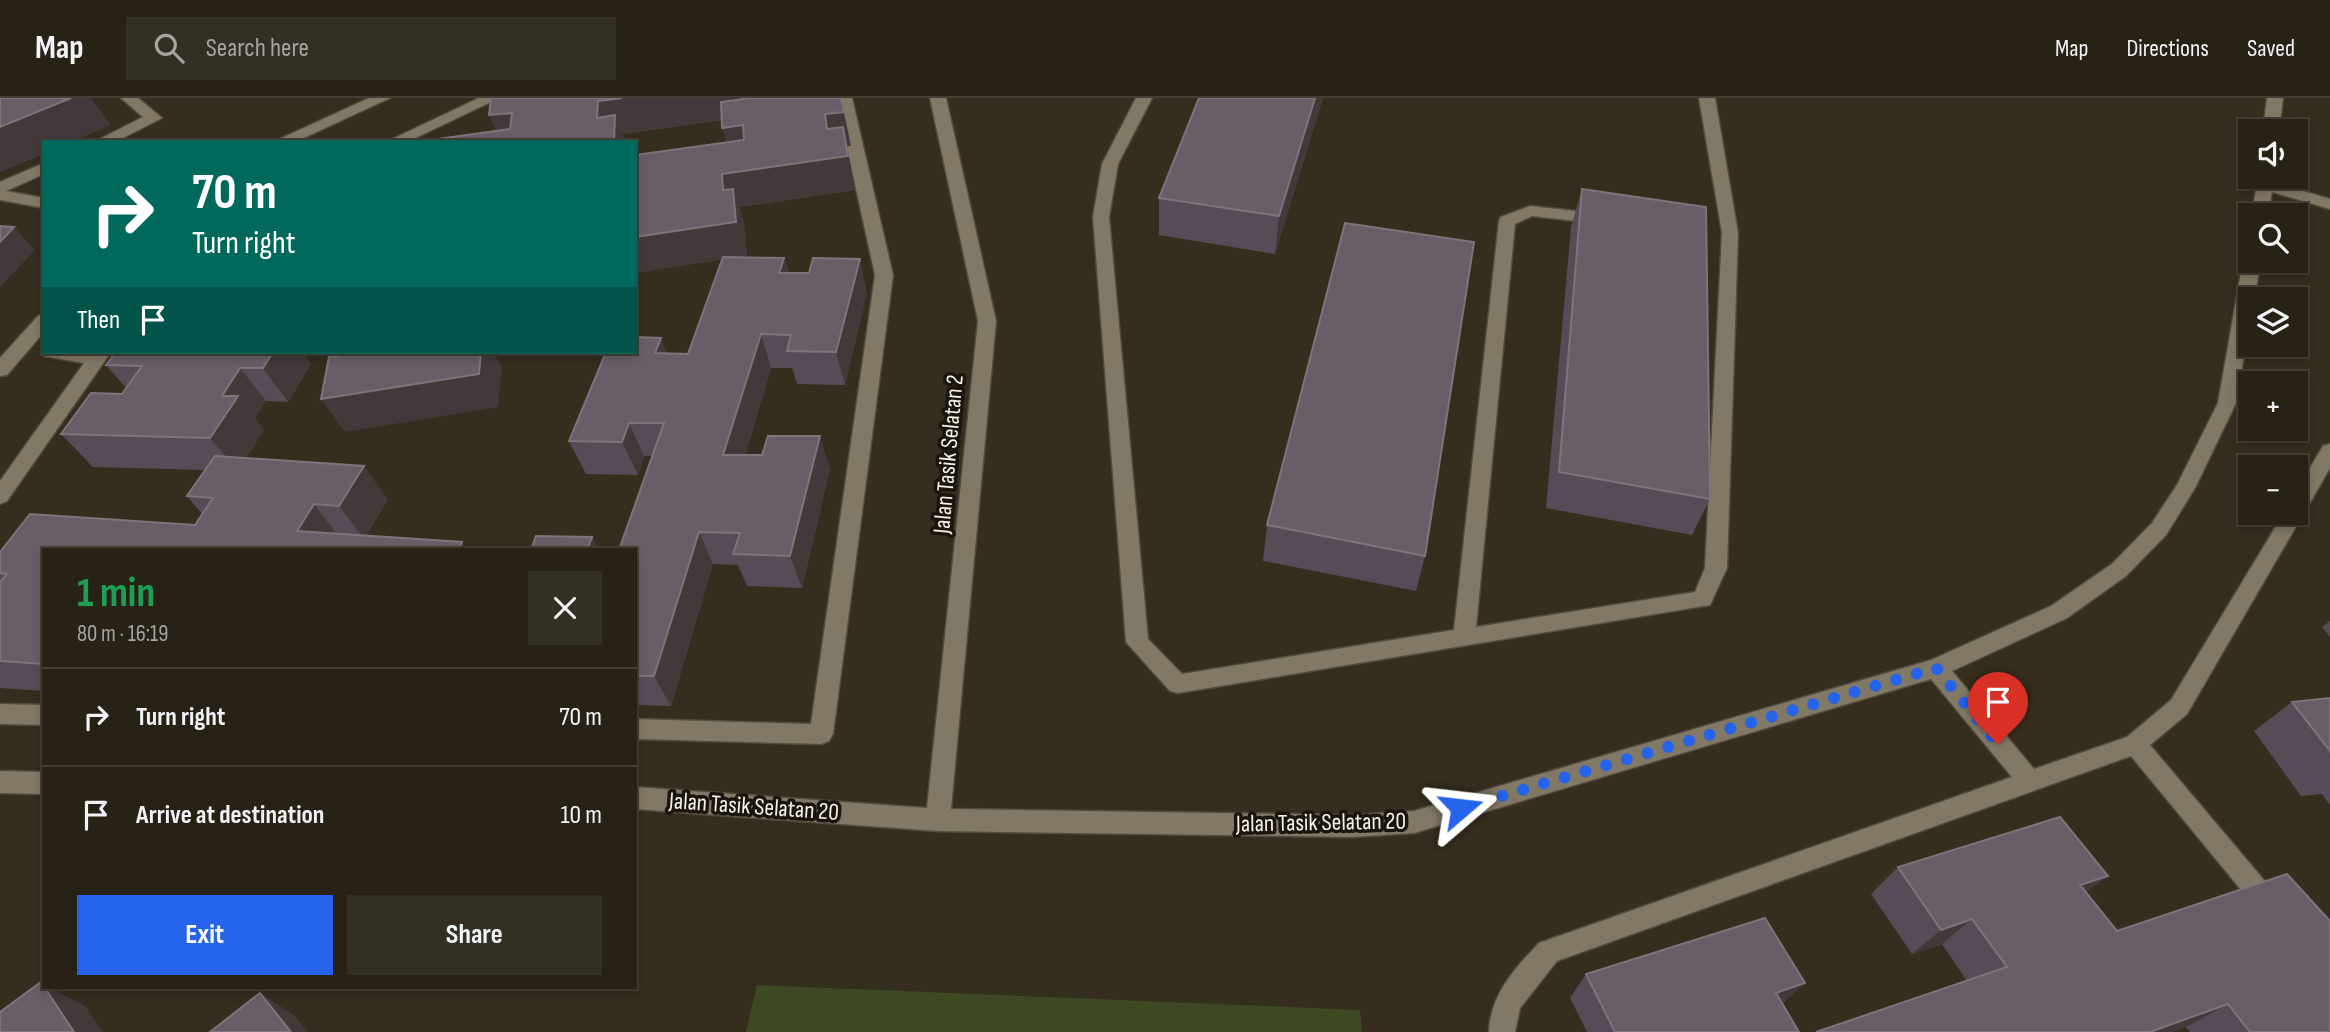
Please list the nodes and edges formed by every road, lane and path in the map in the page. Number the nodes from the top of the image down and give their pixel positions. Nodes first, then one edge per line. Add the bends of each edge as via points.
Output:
1 (129, 98) edge
2 (382, 98) edge
3 (491, 98) edge
4 (844, 98) edge
5 (938, 98) edge
6 (1144, 98) edge
7 (1707, 98) edge
8 (2274, 98) edge
9 (2272, 119) edge
10 (106, 140) edge
11 (286, 140) edge
12 (398, 140) edge
13 (42, 169) edge
14 (0, 188) edge
15 (2288, 189) edge
16 (0, 195) edge
17 (42, 203) edge
18 (2330, 204) edge
19 (1624, 222) edge
20 (2250, 273) edge
21 (42, 322) edge
22 (20, 347) junction
23 (42, 351) edge
24 (100, 355) edge
25 (0, 370) edge
26 (2330, 451) edge
27 (2308, 489) edge
28 (0, 496) edge
29 (2287, 525) edge
30 (1464, 637) junction
31 (1936, 668) junction
32 (0, 714) edge
33 (42, 715) edge
34 (637, 729) edge
35 (2135, 744) junction
36 (0, 782) edge
37 (2030, 782) junction
38 (42, 783) edge
39 (637, 798) edge
40 (937, 820) junction
41 (2286, 924) edge
42 (1502, 1032) edge

1 - 10 street via 154,118
2 - 11 street
3 - 12 street
4 - 34 street via 884,275 821,734
5 - 40 street, Jalan Tasik Selatan 2 via 987,321
6 - 30 street via 1110,164 1101,217 1137,642 1178,684
7 - 30 street via 1724,233 1716,568 1702,599
8 - 9 street
13 - 14 street
15 - 18 street
16 - 17 street
19 - 30 street via 1530,211 1507,221
20 - 31 street, Jalan Tasik Selatan 20 via 2227,403 2159,529 2119,570 2059,612
21 - 22 street
22 - 23 street
22 - 25 street
24 - 28 street
26 - 27 street
29 - 35 street via 2179,707
31 - 37 street
31 - 40 street, Jalan Tasik Selatan 20 via 1413,822 1353,826
32 - 33 street
35 - 37 street
35 - 41 street
36 - 38 street
37 - 42 street via 1548,952 1518,984
39 - 40 street, Jalan Tasik Selatan 20

